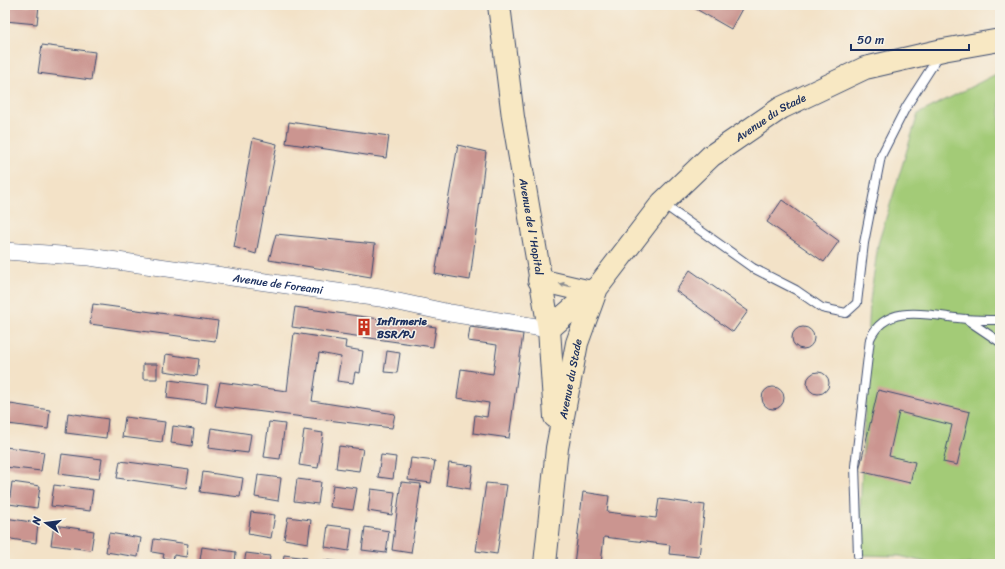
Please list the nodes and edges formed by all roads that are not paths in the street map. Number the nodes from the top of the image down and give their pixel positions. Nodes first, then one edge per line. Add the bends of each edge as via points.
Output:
1 (499, 5) edge
2 (1000, 40) edge
3 (943, 50) junction
4 (662, 203) junction
5 (5, 251) edge
6 (539, 280) junction
7 (594, 290) junction
8 (966, 319) junction
9 (1000, 320) edge
10 (549, 329) junction
11 (1000, 342) edge
12 (557, 448) junction
13 (858, 555) dead end
14 (545, 564) edge

1 - 6 street, Avenue de l 'Hopital via 513,117
2 - 3 street, Avenue du Stade
3 - 4 street, Avenue du Stade via 865,68 781,108 711,156
3 - 4 lane via 906,107 881,156 864,243 856,302 846,313 822,308 796,290 752,268
4 - 7 street, Avenue du Stade
5 - 10 street, Avenue de Foreami via 89,257 380,298 450,313
7 -> 6 street
6 - 10 street, Avenue de l 'Hopital
7 - 10 street, Avenue du Stade
7 - 12 street, Avenue du Stade via 577,344
8 - 9 lane
8 - 11 lane
8 - 13 lane via 919,312 892,317 874,330 870,339 855,466
10 - 12 street, Avenue de l 'Hopital
12 - 14 street

